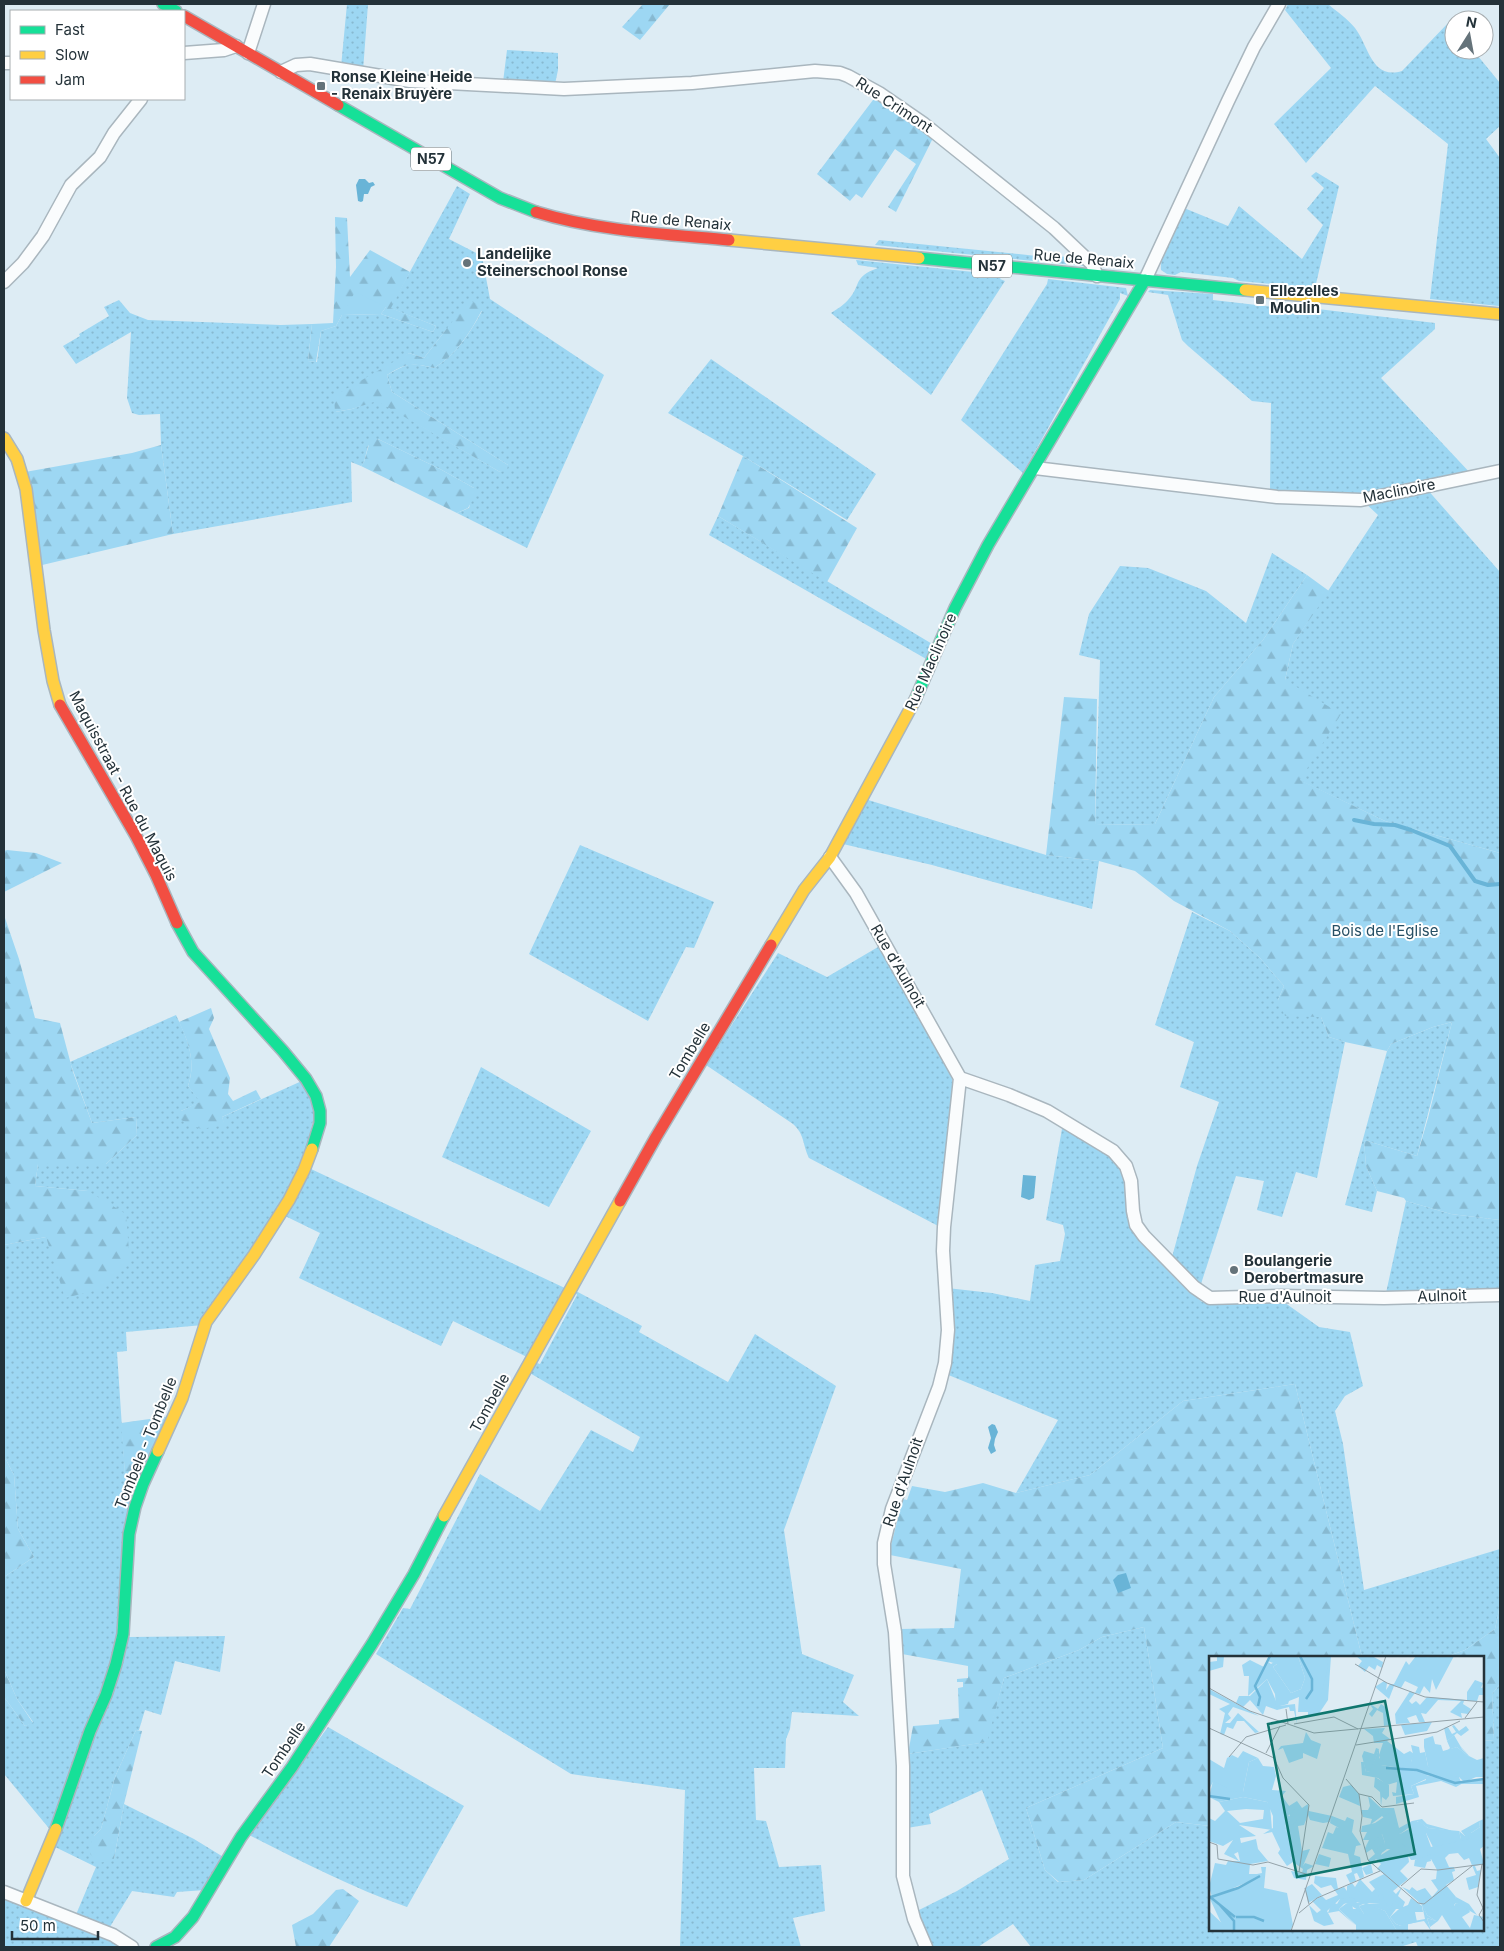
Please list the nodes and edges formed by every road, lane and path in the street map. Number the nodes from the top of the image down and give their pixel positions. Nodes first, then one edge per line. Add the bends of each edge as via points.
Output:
1 (163, 4) edge
2 (264, 4) edge
3 (1279, 4) edge
4 (174, 10) edge
5 (185, 17) edge
6 (242, 49) junction
7 (185, 53) edge
8 (281, 72) junction
9 (140, 100) edge
10 (1097, 276) junction
11 (1145, 280) junction
12 (4, 282) edge
13 (1500, 314) edge
14 (4, 438) edge
15 (1035, 468) junction
16 (1500, 471) edge
17 (830, 857) junction
18 (960, 1078) junction
19 (318, 1103) joint
20 (1500, 1295) edge
21 (1384, 1298) joint
22 (4, 1892) edge
23 (26, 1901) junction
24 (132, 1947) edge
25 (156, 1947) edge
26 (926, 1947) edge

1 - 4 street
2 - 6 street
3 - 11 street via 1247,62
5 - 6 street, N57
6 - 7 street
6 - 8 street, N57
8 - 10 street, Rue de Renaix / N57 via 484,189 516,205 577,224
8 - 10 street, Rue Crimont via 296,65 310,64 410,81 576,89 815,71 848,76 924,124 1054,228 1092,264
9 - 12 street via 100,157 71,185 43,236
10 - 11 street, Rue de Renaix / N57
11 - 13 street, Rue de Renaix / N57
11 - 15 street, Rue Maclinoire
14 - 19 street, Maquisstraat - Rue du Maquis via 17,459 26,488 44,630 60,705 136,836 193,952 283,1051 311,1087
15 - 16 street, Maclinoire via 1277,497 1361,500
15 - 17 street, Rue Maclinoire via 955,608 908,714
17 - 18 street, Rue d'Aulnoit via 853,888
17 - 25 street, Tombelle via 804,890 665,1121 372,1644 241,1837 193,1917 175,1937
18 - 21 street, Rue d'Aulnoit via 1046,1111 1113,1151 1126,1166 1131,1181 1136,1225 1203,1295 1215,1298
18 - 26 street, Rue d'Aulnoit via 943,1251 948,1330 945,1363 939,1387 898,1490 884,1543 884,1564 895,1632 903,1766 903,1876 914,1919
19 - 23 street, Tombele - Tombelle via 318,1132 298,1183 262,1243 206,1322 182,1398 143,1484 129,1534 123,1634 116,1664 59,1823
20 - 21 street, Aulnoit
22 - 23 street
23 - 24 street via 113,1934

